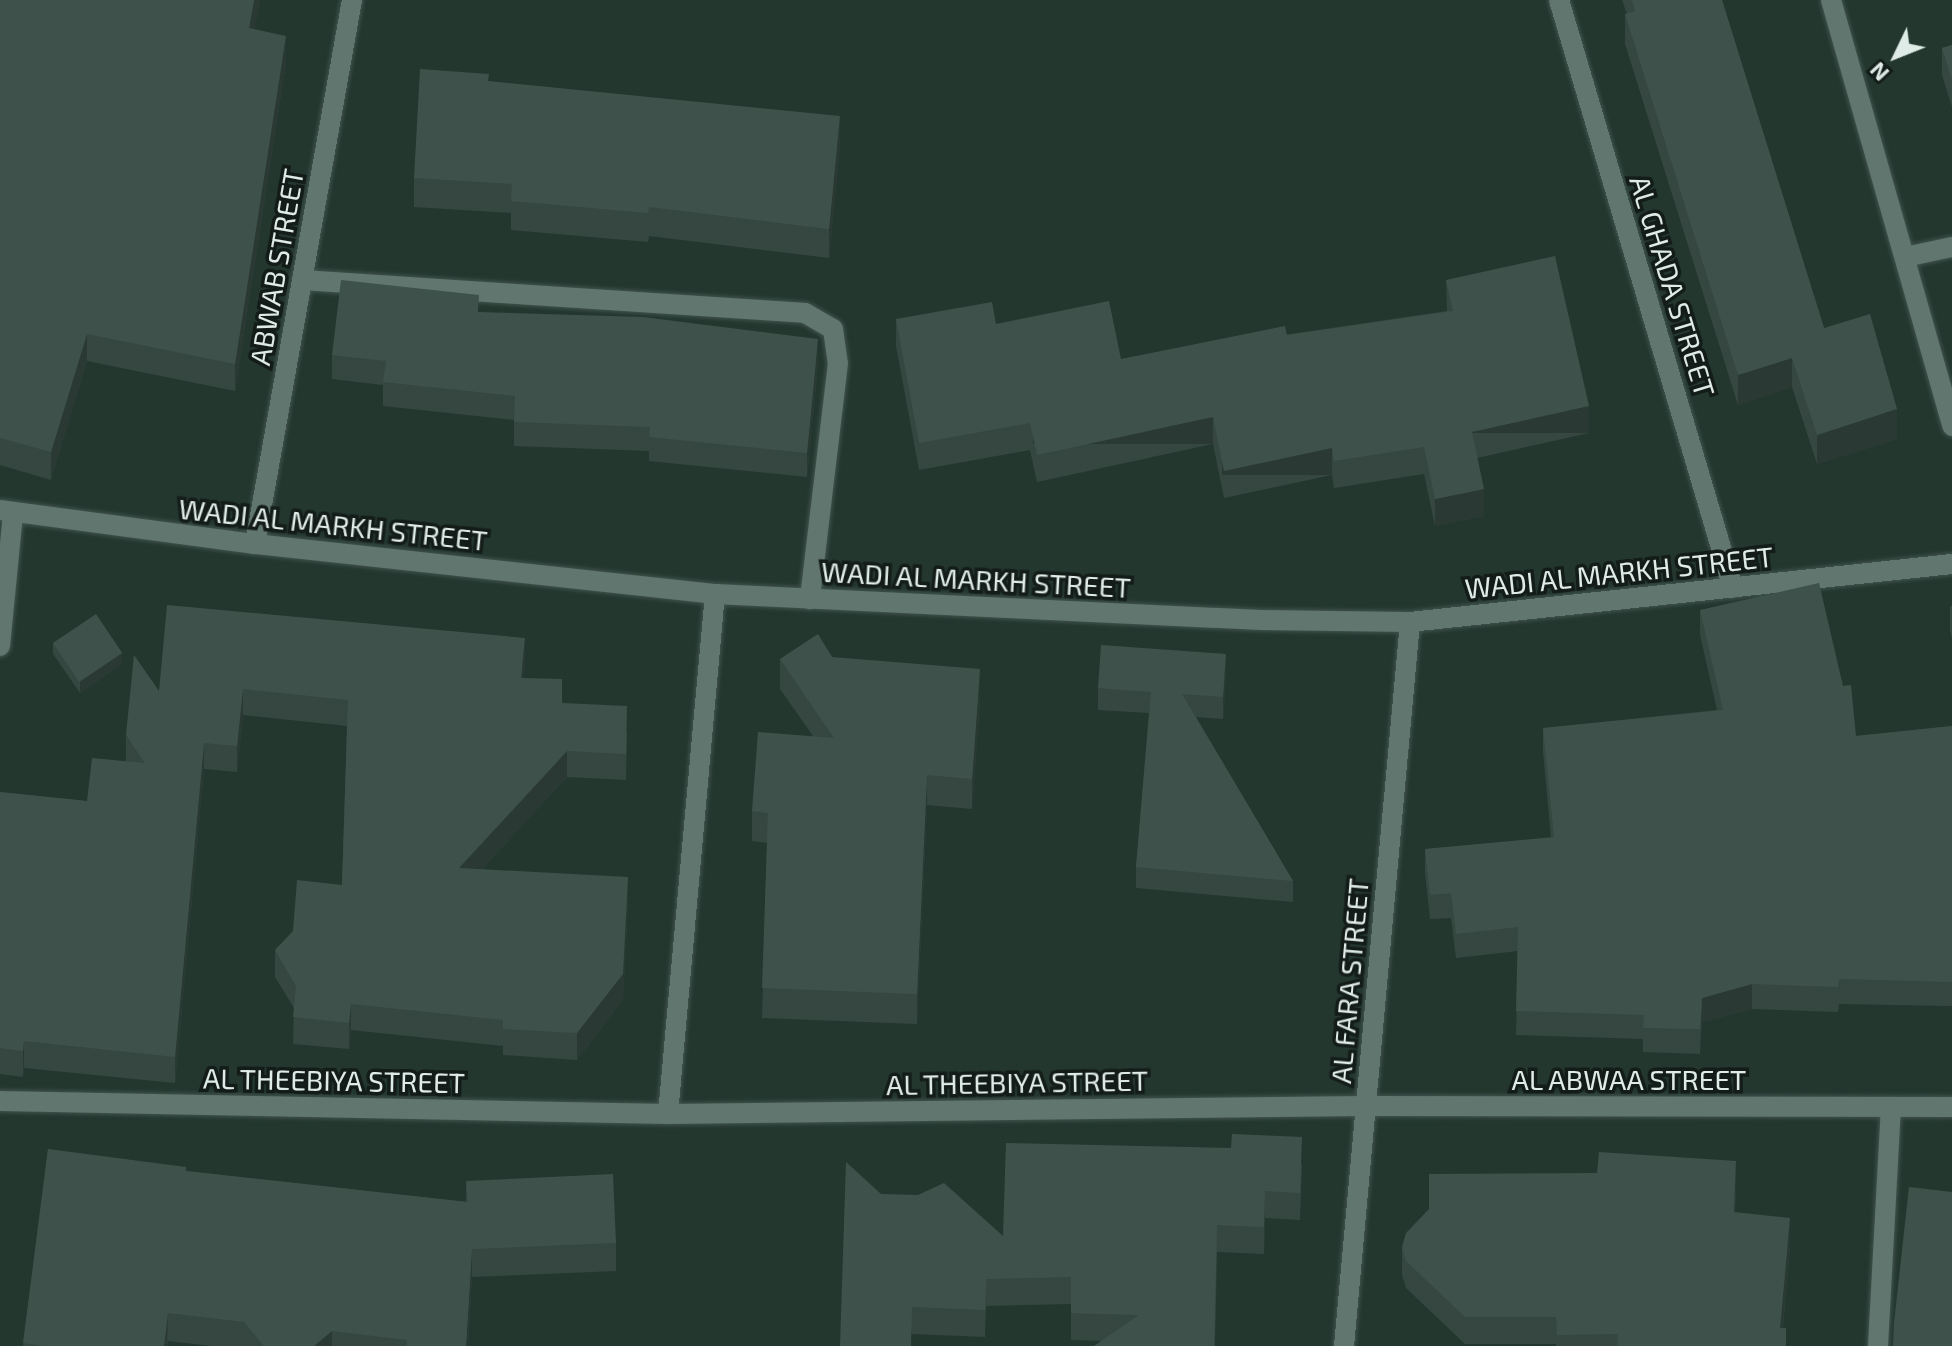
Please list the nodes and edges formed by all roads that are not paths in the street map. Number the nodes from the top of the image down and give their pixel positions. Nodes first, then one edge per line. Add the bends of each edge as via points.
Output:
1 (352, 0) edge
2 (1559, 0) edge
3 (1831, 0) edge
4 (1952, 247) edge
5 (1905, 257) junction
6 (302, 280) junction
7 (1952, 426) edge
8 (6, 512) edge
9 (255, 544) junction
10 (1952, 564) edge
11 (1733, 588) junction
12 (715, 594) junction
13 (810, 599) junction
14 (1410, 622) junction
15 (0, 646) edge
16 (0, 1101) edge
17 (1366, 1106) junction
18 (1891, 1107) junction
19 (1952, 1107) edge
20 (668, 1114) junction
21 (1344, 1346) edge
22 (1878, 1346) edge

1 - 6 street, ABWAB STREET
2 - 11 street, AL GHADA STREET
3 - 5 street
4 - 5 street
5 - 7 street
6 - 9 street, ABWAB STREET
6 - 13 street via 805,313 833,329 838,363
8 - 9 street, WADI AL MARKH STREET
8 - 15 street
9 - 12 street, WADI AL MARKH STREET
10 - 11 street, WADI AL MARKH STREET
11 - 14 street, WADI AL MARKH STREET
12 - 13 street, WADI AL MARKH STREET
12 - 20 street
13 - 14 street, WADI AL MARKH STREET
14 - 17 street, AL FARA STREET
16 - 20 street, AL THEEBIYA STREET
17 - 18 street, AL ABWAA STREET
17 - 20 street, AL THEEBIYA STREET
17 - 21 street, AL FARA STREET
18 - 19 street, AL ABWAA STREET
18 - 22 street

